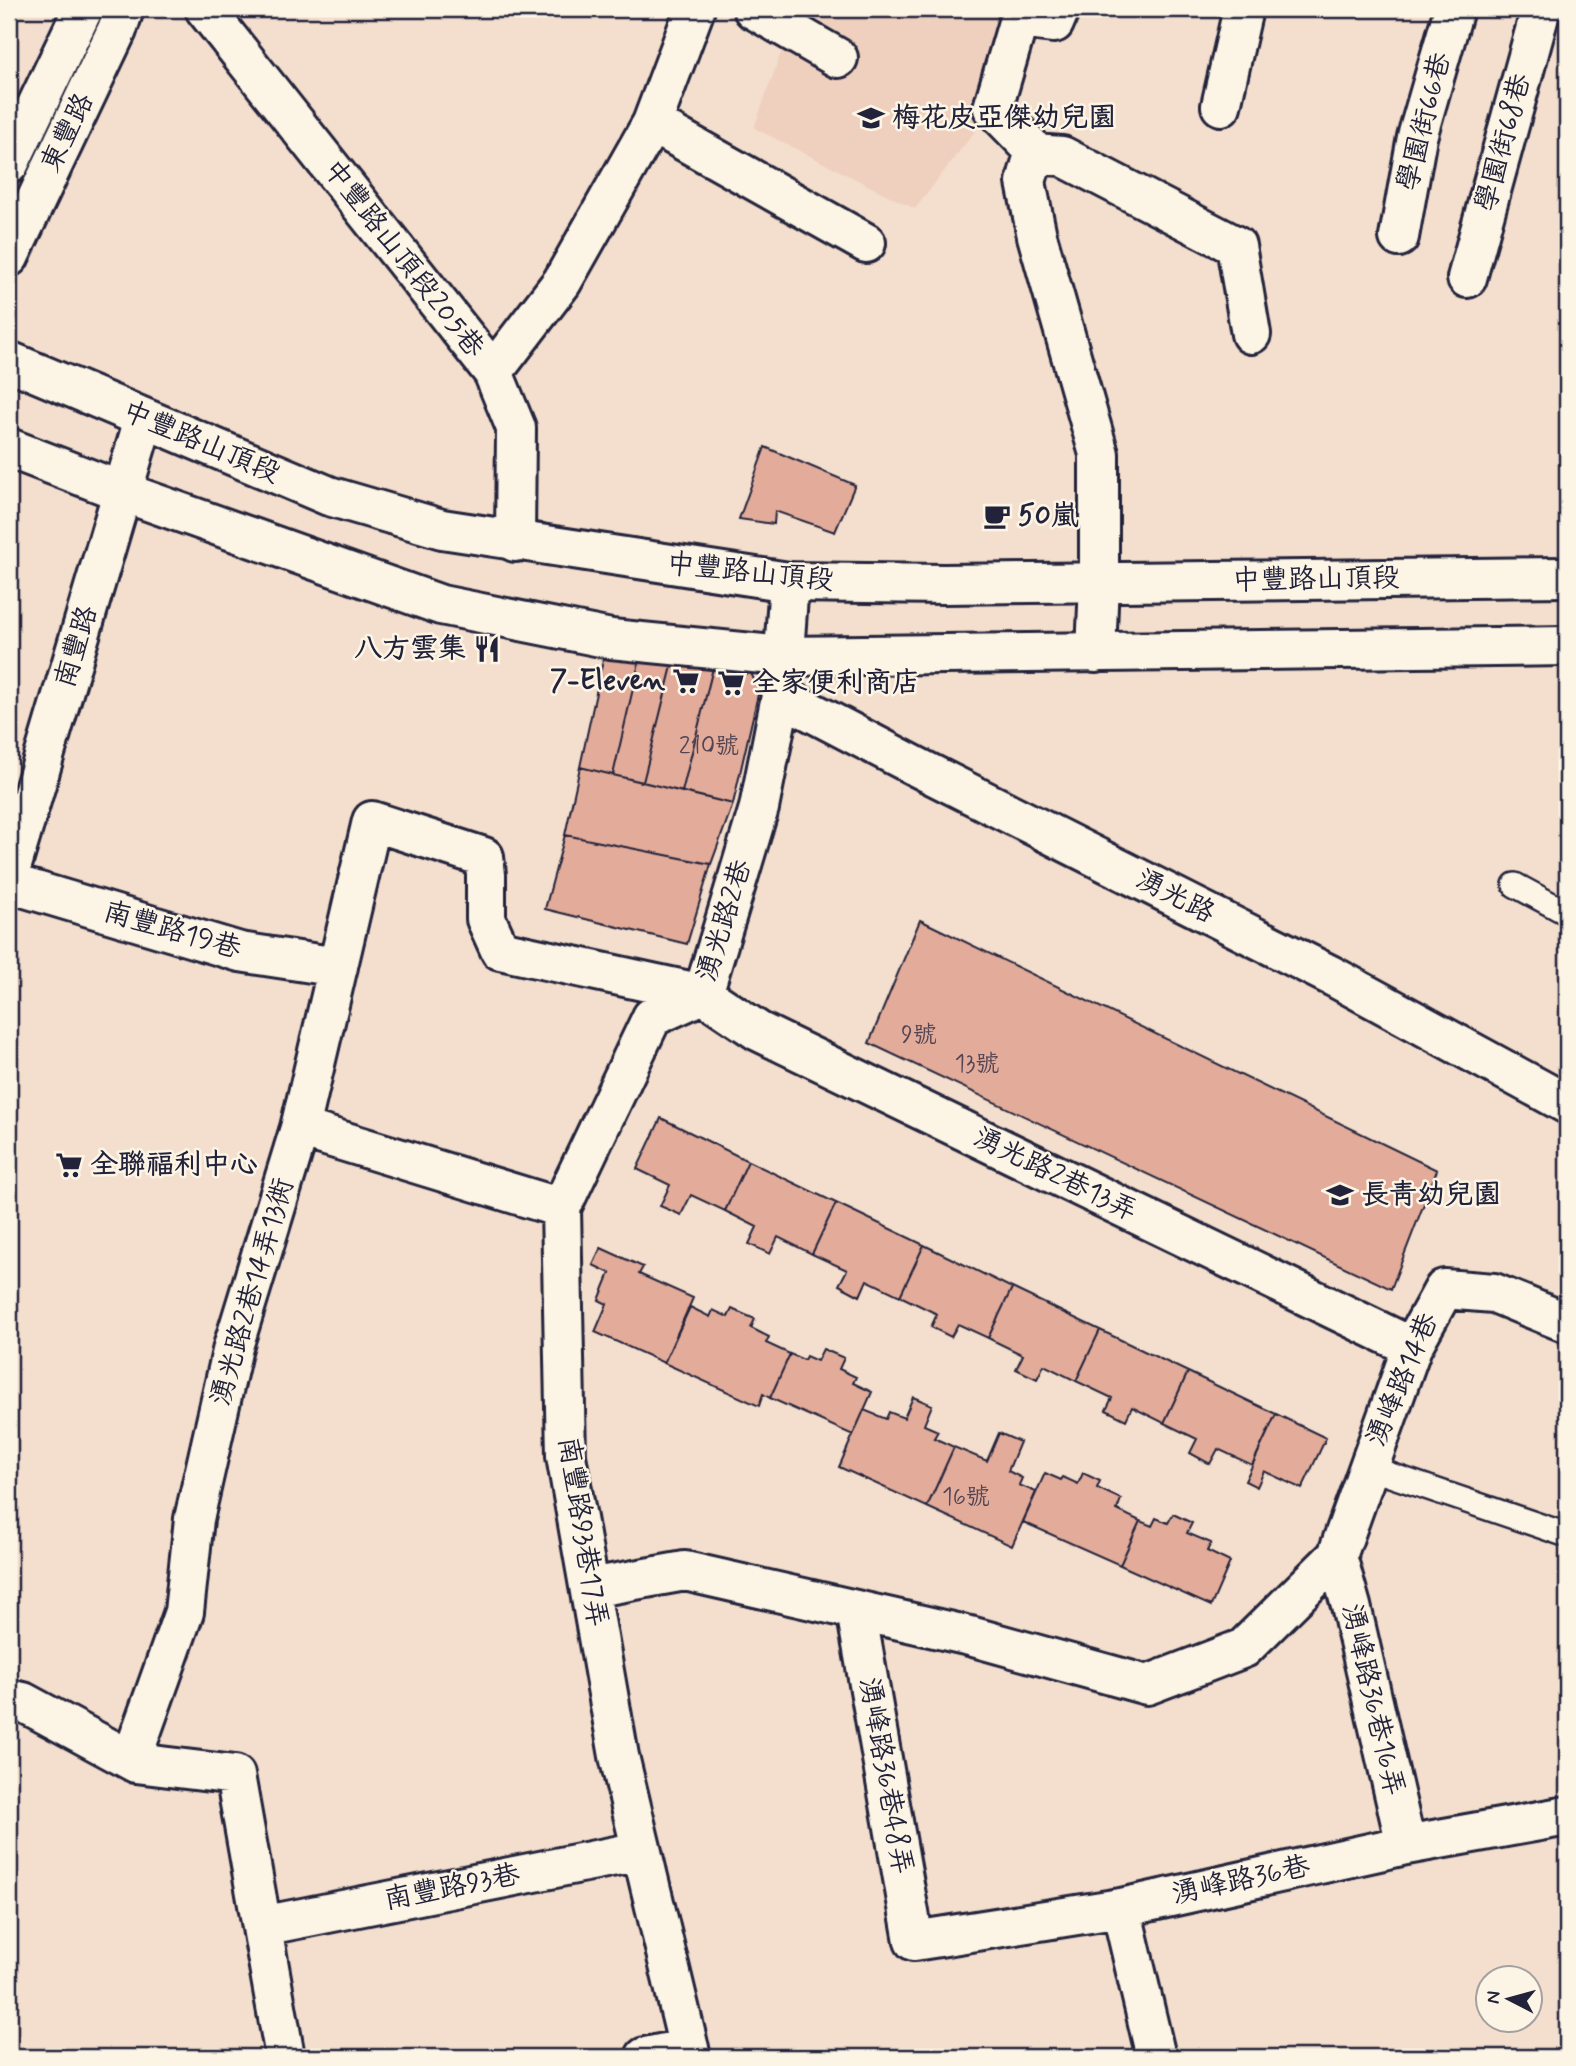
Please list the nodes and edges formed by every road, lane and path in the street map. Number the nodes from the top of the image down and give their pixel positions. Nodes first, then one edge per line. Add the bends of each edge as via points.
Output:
1 (83, 9) edge
2 (124, 9) edge
3 (205, 9) edge
4 (695, 9) edge
5 (752, 9) edge
6 (1060, 9) edge
7 (1243, 9) edge
8 (1454, 9) edge
9 (1541, 9) edge
10 (838, 58) dead end
11 (1221, 106) dead end
12 (652, 123) junction
13 (1034, 154) junction
14 (9, 164) edge
15 (1399, 237) dead end
16 (866, 243) dead end
17 (9, 257) edge
18 (1467, 278) dead end
19 (1251, 334) dead end
20 (9, 361) edge
21 (493, 372) junction
22 (144, 419) junction
23 (9, 448) edge
24 (123, 492) junction
25 (515, 542) junction
26 (1567, 577) edge
27 (1099, 582) junction
28 (789, 583) junction
29 (1567, 646) edge
30 (1096, 653) junction
31 (783, 656) junction
32 (781, 696) junction
33 (9, 876) edge
34 (9, 883) edge
35 (1516, 885) dead end
36 (1567, 913) edge
37 (338, 967) junction
38 (703, 994) junction
39 (1567, 1104) edge
40 (300, 1128) junction
41 (561, 1208) junction
42 (1567, 1323) edge
43 (1412, 1347) junction
44 (1367, 1467) junction
45 (1567, 1535) edge
46 (1337, 1556) junction
47 (590, 1588) junction
48 (856, 1610) junction
49 (9, 1699) edge
50 (136, 1763) junction
51 (1567, 1816) edge
52 (1406, 1845) junction
53 (641, 1851) junction
54 (1121, 1908) junction
55 (262, 1926) junction
56 (914, 1941) joint
57 (690, 2053) edge
58 (285, 2057) edge
59 (645, 2057) edge
60 (1156, 2057) edge

1 - 14 street, 東豐路
2 - 17 street, 東豐路
3 - 21 street, 中豐路山頂段205巷
4 - 12 street
5 - 10 street
6 - 13 street via 1054,23 1019,19 993,108
7 - 11 street
8 - 15 street, 學園街66巷 via 1417,137
9 - 18 street, 學園街68巷
12 - 16 street
12 - 21 street via 562,282
13 - 19 street via 1062,156 1236,246
13 - 27 street via 1026,182 1034,223 1099,454
20 - 22 street, 中豐路山頂段
21 - 25 street, 中豐路山頂段205巷 via 516,428
22 - 24 street, 南豐路
22 - 25 street, 中豐路山頂段 via 329,496 442,529
23 - 24 street
24 - 31 street via 441,605 611,639
24 - 33 street, 南豐路
25 - 28 street, 中豐路山頂段
26 - 27 street, 中豐路山頂段
27 - 28 street, 中豐路山頂段
27 - 30 street
28 - 31 street, 湧光路2巷
29 - 30 street
30 - 31 street
31 - 32 street, 湧光路2巷
32 - 38 street, 湧光路2巷 via 759,808
32 - 39 street, 湧光路 via 1334,977
34 - 37 street, 南豐路19巷 via 240,952
35 - 36 lane
37 - 38 street, 湧光路2巷14弄13衖 via 372,821 484,858 486,919 500,950
37 - 40 street, 湧光路2巷14弄13衖
38 - 41 street, 湧光路2巷 via 652,1017
38 - 43 street, 湧光路2巷13弄 via 758,1031
40 - 41 street
40 - 50 street, 湧光路2巷14弄13衖 via 233,1347 194,1519 184,1612 138,1741
41 - 47 street, 南豐路93巷17弄 via 566,1456
42 - 43 street, 湧峰路14巷 via 1494,1293 1444,1289
43 - 44 street, 湧峰路14巷
44 - 45 lane
44 - 46 street, 湧峰路14巷
46 - 48 street via 1244,1648 1147,1685
46 - 52 street, 湧峰路36巷16弄
47 - 48 street via 685,1571
47 - 53 street, 南豐路93巷17弄 via 619,1756
48 - 56 street, 湧峰路36巷48弄
49 - 50 street via 23,1702
50 - 55 street via 235,1775
51 - 52 street, 湧峰路36巷
52 - 54 street, 湧峰路36巷
53 - 55 street, 南豐路93巷
53 - 57 street, 南豐路93巷17弄
54 - 56 street, 湧峰路36巷
54 - 60 street
55 - 58 street
57 - 59 street

